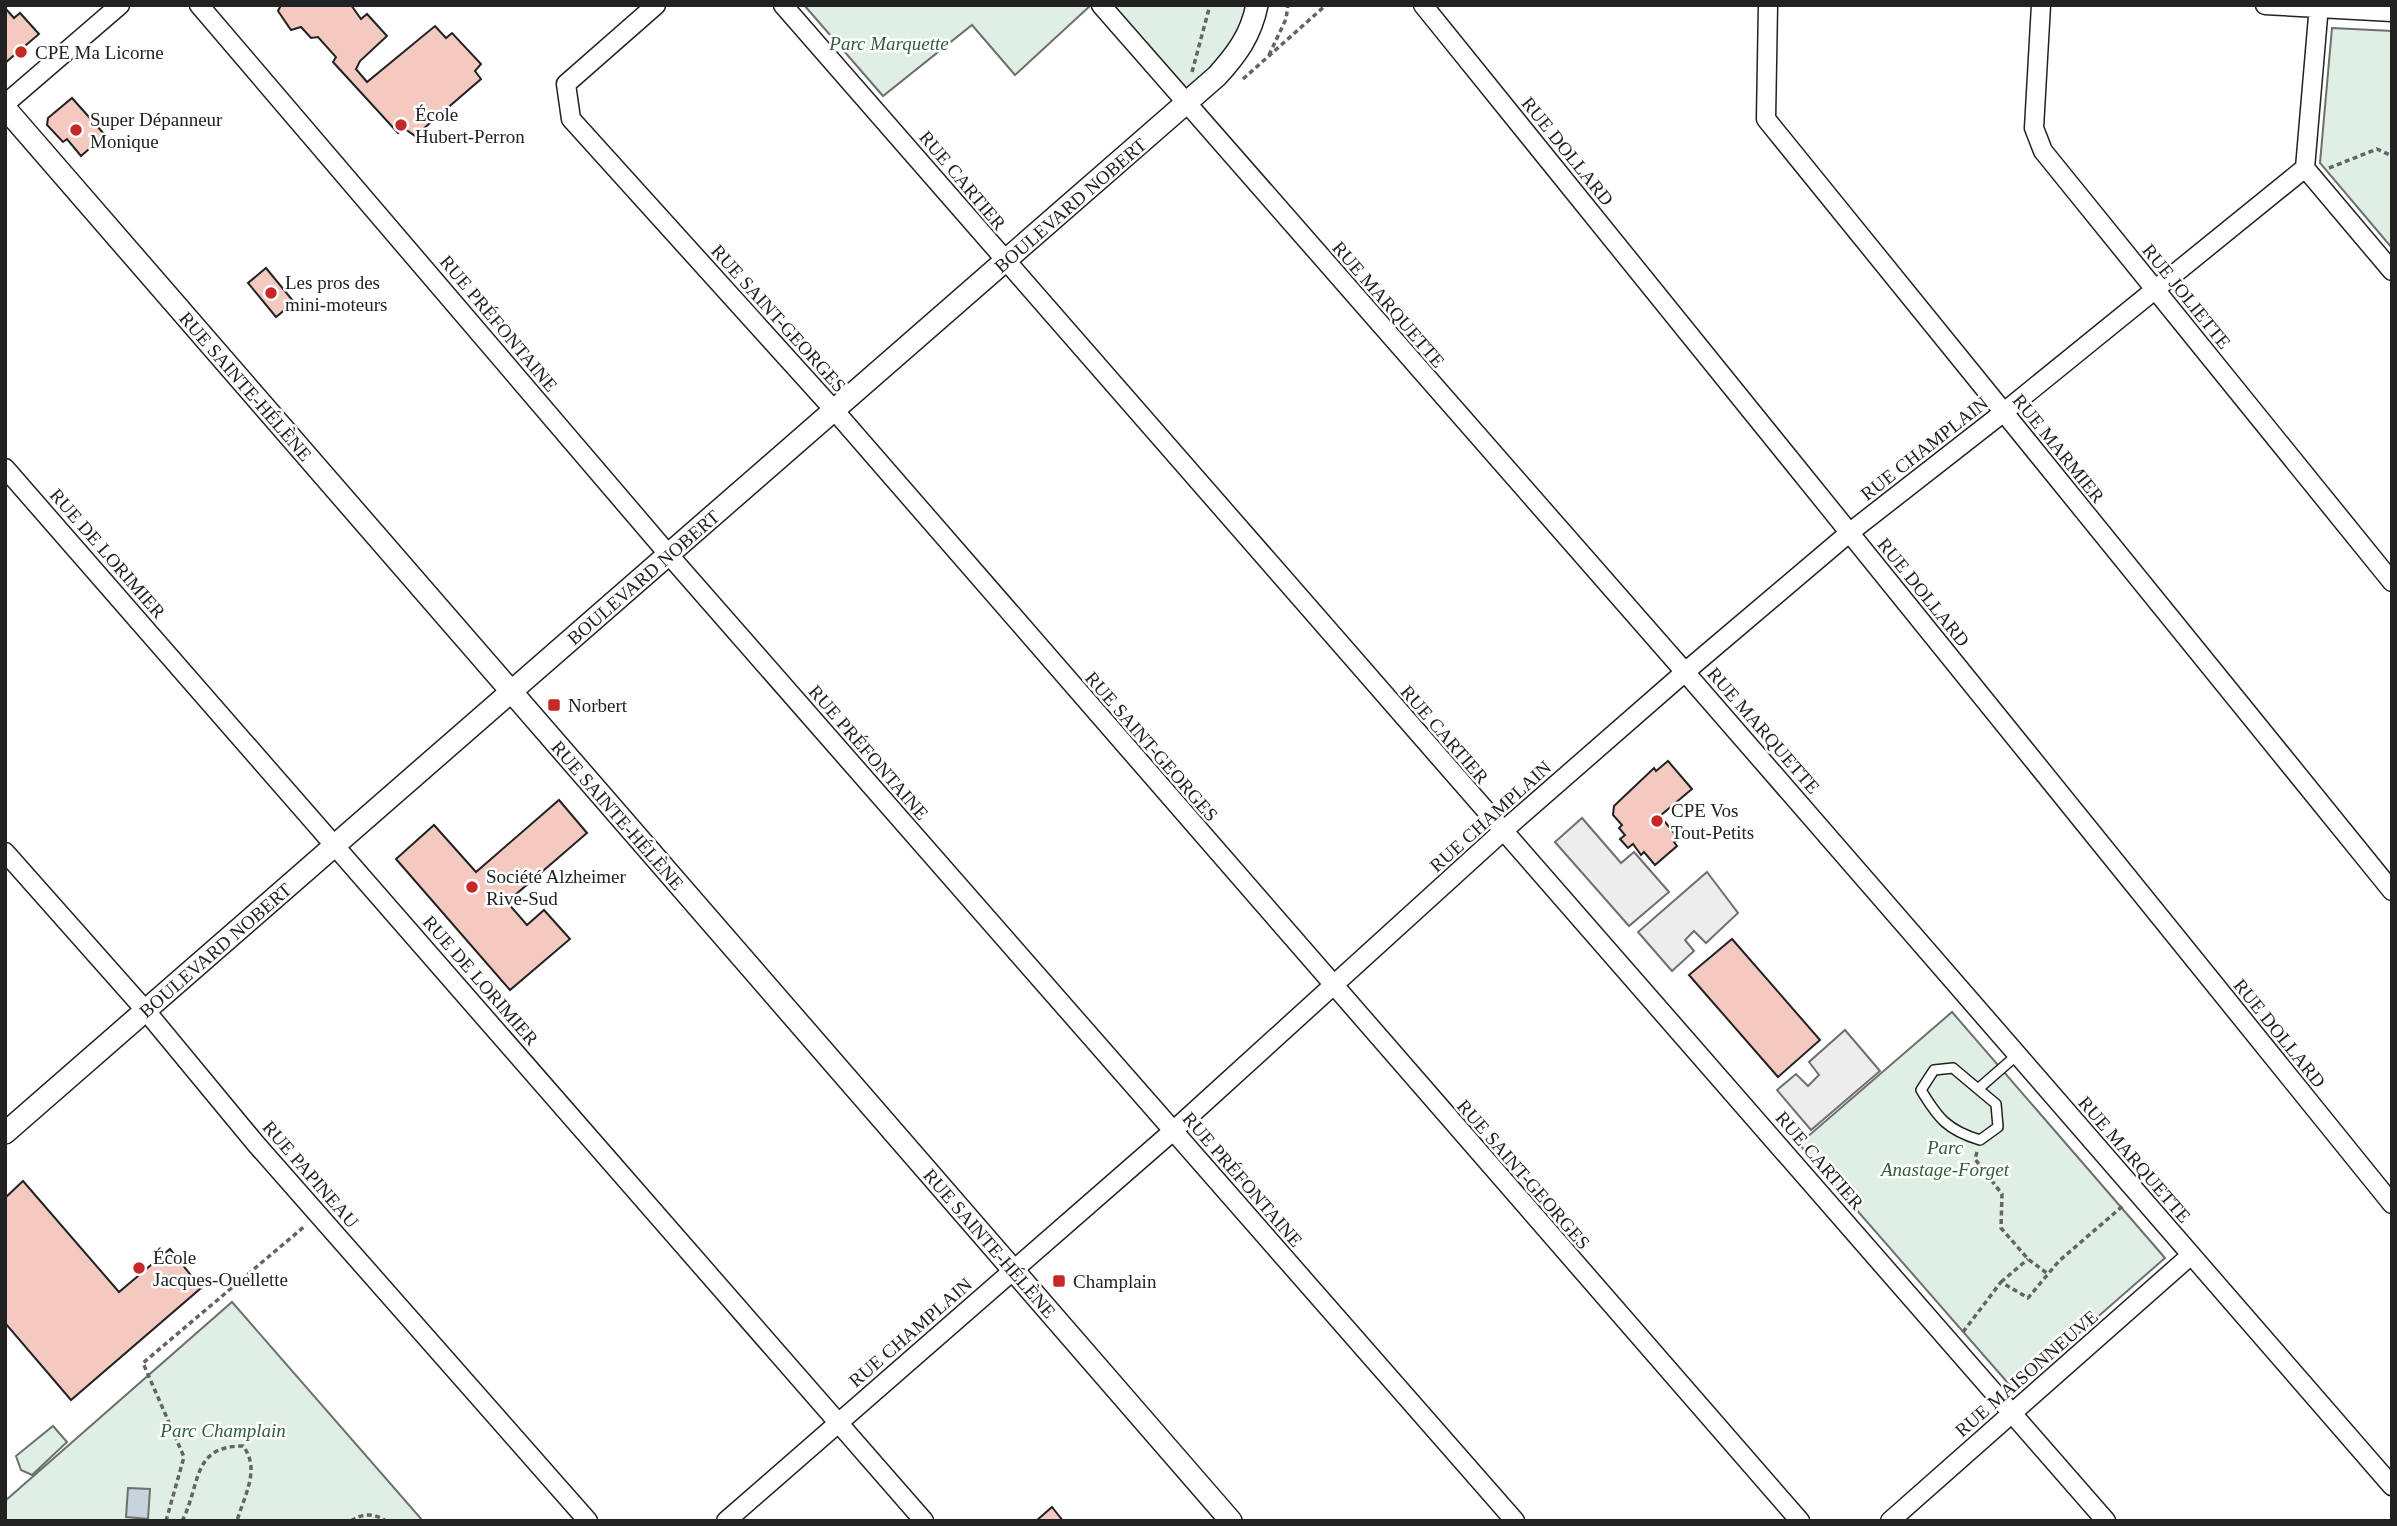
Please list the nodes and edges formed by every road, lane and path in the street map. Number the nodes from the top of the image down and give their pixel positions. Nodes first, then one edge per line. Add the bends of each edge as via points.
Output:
1 (120, 5) edge
2 (199, 5) edge
3 (656, 5) edge
4 (783, 5) edge
5 (1101, 5) edge
6 (1210, 5) edge
7 (1257, 5) edge
8 (1288, 5) edge
9 (1326, 5) edge
10 (1423, 5) edge
11 (1768, 5) edge
12 (2041, 5) edge
13 (2265, 5) edge
14 (2319, 7) edge
15 (2392, 12) edge
16 (1268, 57) junction
17 (1240, 81) dead end
18 (1185, 104) junction
19 (5, 106) edge
20 (2392, 156) edge
21 (2308, 172) junction
22 (1005, 261) junction
23 (2392, 271) edge
24 (2155, 290) junction
25 (834, 411) junction
26 (2004, 412) junction
27 (5, 468) edge
28 (1849, 533) junction
29 (669, 555) junction
30 (2392, 582) edge
31 (1685, 672) junction
32 (511, 692) junction
33 (1503, 831) junction
34 (336, 845) junction
35 (5, 852) edge
36 (2392, 891) edge
37 (1332, 987) junction
38 (146, 1011) junction
39 (2017, 1055) junction
40 (1978, 1089) junction
41 (1174, 1131) junction
42 (5, 1133) edge
43 (1980, 1140) junction
44 (2137, 1194) junction
45 (2392, 1205) edge
46 (318, 1214) junction
47 (2190, 1256) junction
48 (2028, 1259) junction
49 (1014, 1270) junction
50 (2048, 1274) junction
51 (2001, 1282) junction
52 (1953, 1345) junction
53 (2012, 1413) junction
54 (838, 1422) junction
55 (2392, 1486) edge
56 (166, 1521) edge
57 (182, 1521) edge
58 (237, 1521) edge
59 (351, 1521) edge
60 (386, 1521) edge
61 (587, 1521) edge
62 (726, 1521) edge
63 (924, 1521) edge
64 (1231, 1521) edge
65 (1515, 1521) edge
66 (1800, 1521) edge
67 (1890, 1521) edge
68 (2106, 1521) edge

1 - 19 street
2 - 29 street, RUE PRÉFONTAINE
3 - 25 street, RUE SAINT-GEORGES via 566,84 570,119
4 - 22 street, RUE CARTIER
5 - 18 street, RUE MARQUETTE
6 - 18 path
7 - 18 street, BOULEVARD NOBERT via 1239,52
8 - 16 path
9 - 16 path
10 - 28 street, RUE DOLLARD
11 - 26 street, RUE MARMIER via 1766,119
12 - 24 street, RUE JOLIETTE via 2036,139
13 - 14 street
14 - 15 street
14 - 21 street
16 - 17 path
18 - 22 street, BOULEVARD NOBERT
18 - 31 street, RUE MARQUETTE
19 - 32 street, RUE SAINTE-HÉLÈNE
20 - 21 path via 2378,149
21 - 23 street
21 - 24 street, RUE CHAMPLAIN
22 - 25 street, BOULEVARD NOBERT
22 - 33 street, RUE CARTIER
24 - 26 street, RUE CHAMPLAIN
24 - 30 street, RUE JOLIETTE
25 - 29 street, BOULEVARD NOBERT
25 - 37 street, RUE SAINT-GEORGES
26 - 28 street, RUE CHAMPLAIN
26 - 36 street, RUE MARMIER
27 - 34 street, RUE DE LORIMIER
28 - 31 street, RUE CHAMPLAIN
28 - 45 street, RUE DOLLARD
29 - 32 street, BOULEVARD NOBERT
29 - 41 street, RUE PRÉFONTAINE
31 - 33 street, RUE CHAMPLAIN
31 - 39 street, RUE MARQUETTE
32 - 34 street, BOULEVARD NOBERT
32 - 49 street, RUE SAINTE-HÉLÈNE
33 - 37 street, RUE CHAMPLAIN
33 - 52 street, RUE CARTIER
34 - 38 street, BOULEVARD NOBERT
34 - 54 street, RUE DE LORIMIER
35 - 38 street, RUE PAPINEAU
37 - 41 street, RUE CHAMPLAIN
37 - 66 street, RUE SAINT-GEORGES
38 - 42 street, BOULEVARD NOBERT
38 - 46 street, RUE PAPINEAU
39 - 40 lane
39 - 44 street, RUE MARQUETTE
40 - 43 lane via 1996,1104 1997,1127
40 - 43 lane via 1953,1068 1934,1070 1921,1090 1955,1133
41 - 49 street, RUE CHAMPLAIN
41 - 65 street, RUE PRÉFONTAINE
43 - 48 path via 1975,1159 2002,1194 2001,1228
44 - 47 street, RUE MARQUETTE
44 - 50 path
46 - 56 path via 144,1363 184,1457
46 - 61 street, RUE PAPINEAU
47 - 53 street, RUE MAISONNEUVE
47 - 55 street, RUE MARQUETTE
48 - 50 path
48 - 51 path
49 - 54 street, RUE CHAMPLAIN
49 - 64 street, RUE SAINTE-HÉLÈNE
50 - 51 path via 2028,1298
51 - 52 path
52 - 53 street, RUE CARTIER
53 - 67 street, RUE MAISONNEUVE
53 - 68 street, RUE CARTIER
54 - 62 street, RUE CHAMPLAIN
54 - 63 street, RUE DE LORIMIER
57 - 58 path via 193,1500 199,1470 213,1451 243,1446 251,1457 252,1474
59 - 60 path via 377,1515

